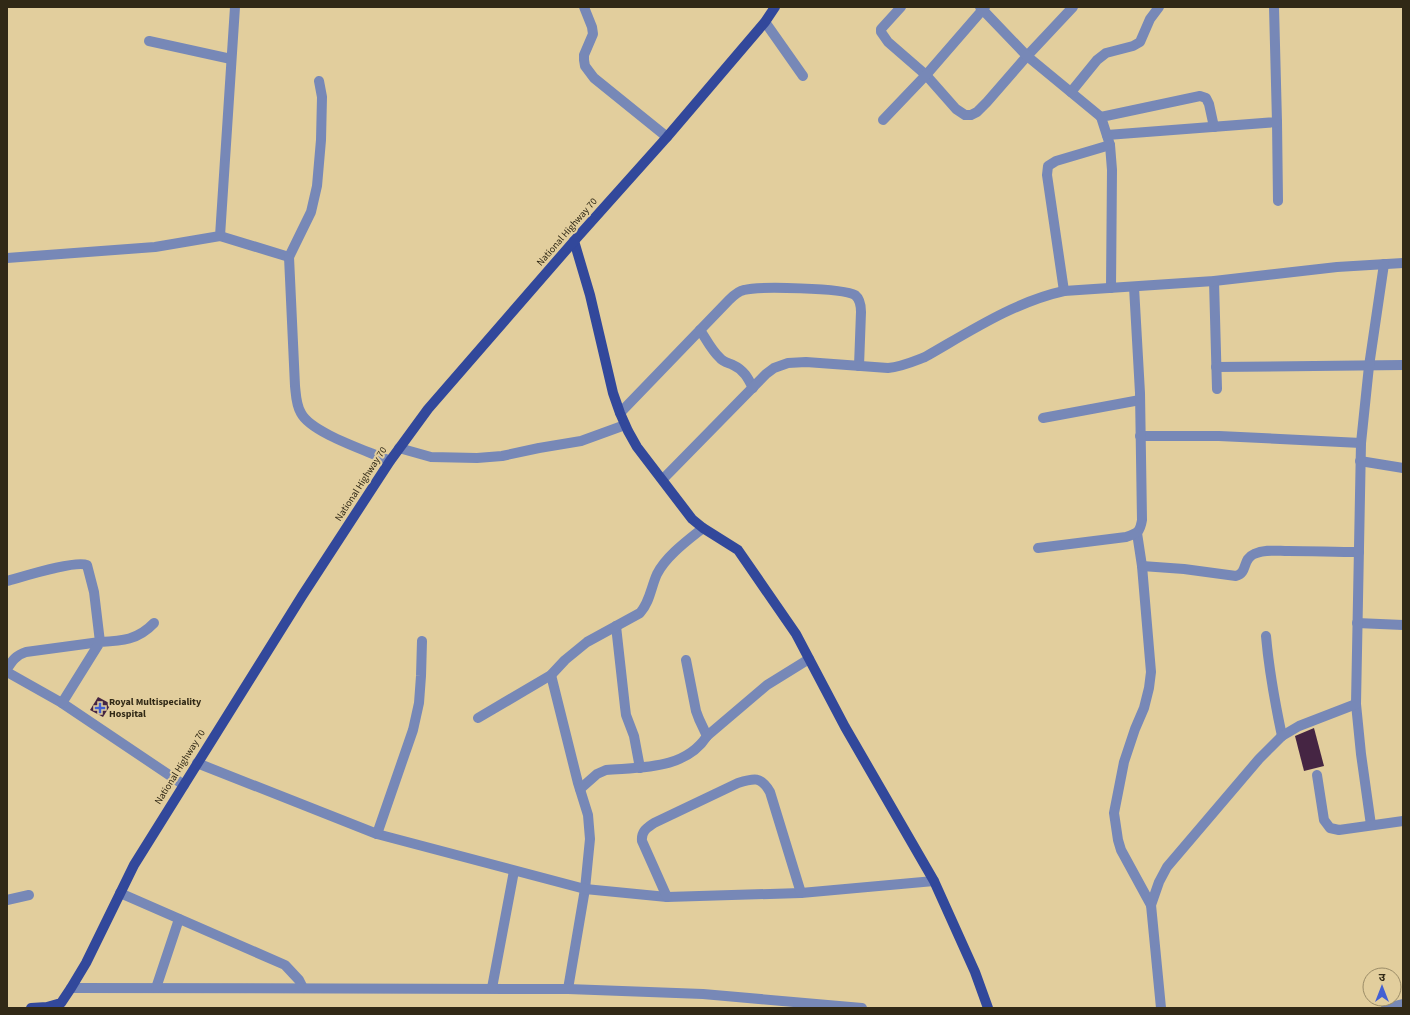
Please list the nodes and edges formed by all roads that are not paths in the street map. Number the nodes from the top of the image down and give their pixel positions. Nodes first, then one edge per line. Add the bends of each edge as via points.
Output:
1 (234, 7) edge
2 (584, 7) edge
3 (775, 7) edge
4 (900, 7) edge
5 (1073, 7) edge
6 (1158, 7) edge
7 (1274, 7) edge
8 (983, 8) edge
9 (765, 22) junction
10 (149, 41) dead end
11 (1027, 56) junction
12 (231, 59) junction
13 (803, 76) dead end
14 (926, 76) junction
15 (319, 81) dead end
16 (1071, 92) junction
17 (1101, 117) junction
18 (883, 120) dead end
19 (1277, 122) junction
20 (1214, 127) junction
21 (667, 137) junction
22 (1109, 140) junction
23 (1278, 201) dead end
24 (220, 236) junction
25 (574, 241) junction
26 (289, 257) junction
27 (7, 258) edge
28 (1403, 263) edge
29 (1384, 264) junction
30 (1214, 281) junction
31 (1134, 287) junction
32 (1111, 288) junction
33 (1064, 291) junction
34 (700, 330) junction
35 (1403, 365) edge
36 (859, 366) junction
37 (1369, 366) junction
38 (1216, 367) junction
39 (753, 388) junction
40 (1217, 389) dead end
41 (1140, 400) junction
42 (620, 413) junction
43 (1043, 418) dead end
44 (625, 425) junction
45 (1140, 436) junction
46 (1361, 443) junction
47 (399, 448) junction
48 (390, 461) junction
49 (1360, 461) junction
50 (1403, 468) edge
51 (663, 479) junction
52 (703, 528) junction
53 (1137, 533) junction
54 (1038, 548) dead end
55 (1359, 552) junction
56 (1142, 566) junction
57 (7, 581) edge
58 (154, 623) dead end
59 (1357, 623) junction
60 (1403, 625) edge
61 (616, 626) junction
62 (1266, 636) dead end
63 (422, 641) dead end
64 (100, 642) junction
65 (809, 659) junction
66 (686, 660) dead end
67 (7, 671) edge
68 (551, 675) junction
69 (62, 703) junction
70 (1356, 704) junction
71 (478, 718) dead end
72 (707, 736) junction
73 (1282, 736) junction
74 (197, 763) junction
75 (640, 768) junction
76 (1317, 775) dead end
77 (184, 785) junction
78 (580, 789) junction
79 (1403, 821) edge
80 (1371, 825) junction
81 (376, 834) junction
82 (514, 871) junction
83 (934, 881) junction
84 (585, 890) junction
85 (120, 893) junction
86 (801, 893) junction
87 (29, 895) dead end
88 (667, 897) junction
89 (7, 900) edge
90 (1151, 905) junction
91 (179, 919) junction
92 (71, 988) junction
93 (156, 988) junction
94 (303, 988) junction
95 (492, 988) junction
96 (568, 989) junction
97 (1403, 1004) edge
98 (60, 1005) edge
99 (31, 1008) edge
100 (862, 1008) edge
101 (988, 1008) edge
102 (1161, 1008) edge
103 (1386, 1008) edge

1 - 12 street
2 - 21 street via 593,34 584,55 585,66 594,78
3 - 9 main road, National Highway 70
4 - 14 street via 881,32 888,42
5 - 11 street
6 - 16 street via 1140,42 1106,53 1097,60
7 - 19 street
8 - 11 street
8 - 14 street
9 - 13 street
9 - 21 main road, National Highway 70
10 - 12 street
11 - 14 street via 987,102 971,115 956,109
11 - 16 street
12 - 24 street
14 - 18 street
15 - 26 street via 322,97 322,140 317,186 311,212
16 - 17 street
17 - 20 street via 1200,96 1206,98 1209,104
17 - 22 street
19 - 20 street
19 - 23 street
20 - 22 street
21 - 25 main road, National Highway 70
22 - 32 street via 1112,170
22 - 33 street via 1056,161 1047,169
24 - 26 street
24 - 27 street via 155,246
25 - 42 main road
25 - 47 main road, National Highway 70 via 428,409
26 - 48 street via 295,386 300,413 313,426 328,435
28 - 29 street
29 - 30 street
29 - 37 street
30 - 31 street
30 - 38 street
31 - 32 street
31 - 41 street
32 - 33 street
33 - 36 street via 1026,302 909,364 888,368
34 - 36 street via 736,293 743,290 802,289 850,293 858,298 861,304
34 - 39 street via 716,354 743,372
34 - 42 street
35 - 37 street
36 - 39 street via 788,363 774,368
37 - 38 street
37 - 46 street
38 - 40 street
39 - 51 street
41 - 43 street
41 - 45 street
42 - 44 main road
44 - 47 street via 581,441 502,456 431,457
44 - 51 main road via 637,447
45 - 46 street via 1219,436
45 - 53 street via 1142,520
46 - 49 street
47 - 48 main road, National Highway 70
48 - 74 main road, National Highway 70
49 - 50 street
49 - 55 street
51 - 52 main road via 689,515
52 - 61 street via 679,548 663,566 640,613
52 - 65 main road via 738,550 796,634
53 - 54 street
53 - 56 street
55 - 56 street via 1260,552 1250,556 1243,571 1236,576
55 - 59 street
56 - 90 street via 1150,668 1149,688 1124,762 1114,813 1121,850
57 - 64 street via 68,565 87,565 94,592
58 - 64 street via 146,631 126,640
59 - 60 street
59 - 70 street
61 - 68 street via 587,642
61 - 75 street via 626,715 634,736
62 - 73 street
63 - 81 street via 419,696 413,730
64 - 67 street via 18,654
64 - 69 street
65 - 72 street via 768,685
65 - 83 main road via 862,758
66 - 72 street via 696,711
67 - 69 street
68 - 71 street
68 - 78 street
69 - 77 street
70 - 73 street via 1299,726
70 - 80 street
72 - 75 street via 697,748 678,760
73 - 90 street via 1177,854 1167,867
74 - 77 main road, National Highway 70
74 - 81 street
75 - 78 street via 606,770
76 - 80 street via 1324,820 1330,828 1339,830
77 - 85 main road, National Highway 70 via 163,816
78 - 84 street via 588,815 590,839
79 - 80 street
81 - 82 street
82 - 84 street
82 - 95 street
83 - 86 street
83 - 101 main road via 975,972
84 - 88 street
84 - 96 street
85 - 91 street
85 - 92 main road, National Highway 70
86 - 88 street
86 - 88 street via 770,792 766,785 756,779 750,779 645,829 642,841
87 - 89 street
90 - 102 street
91 - 93 street
91 - 94 street via 286,965
92 - 93 street
92 - 98 main road, National Highway 70
93 - 94 street
94 - 95 street
95 - 96 street
96 - 100 street via 704,994
97 - 103 street
98 - 99 main road, National Highway 70

